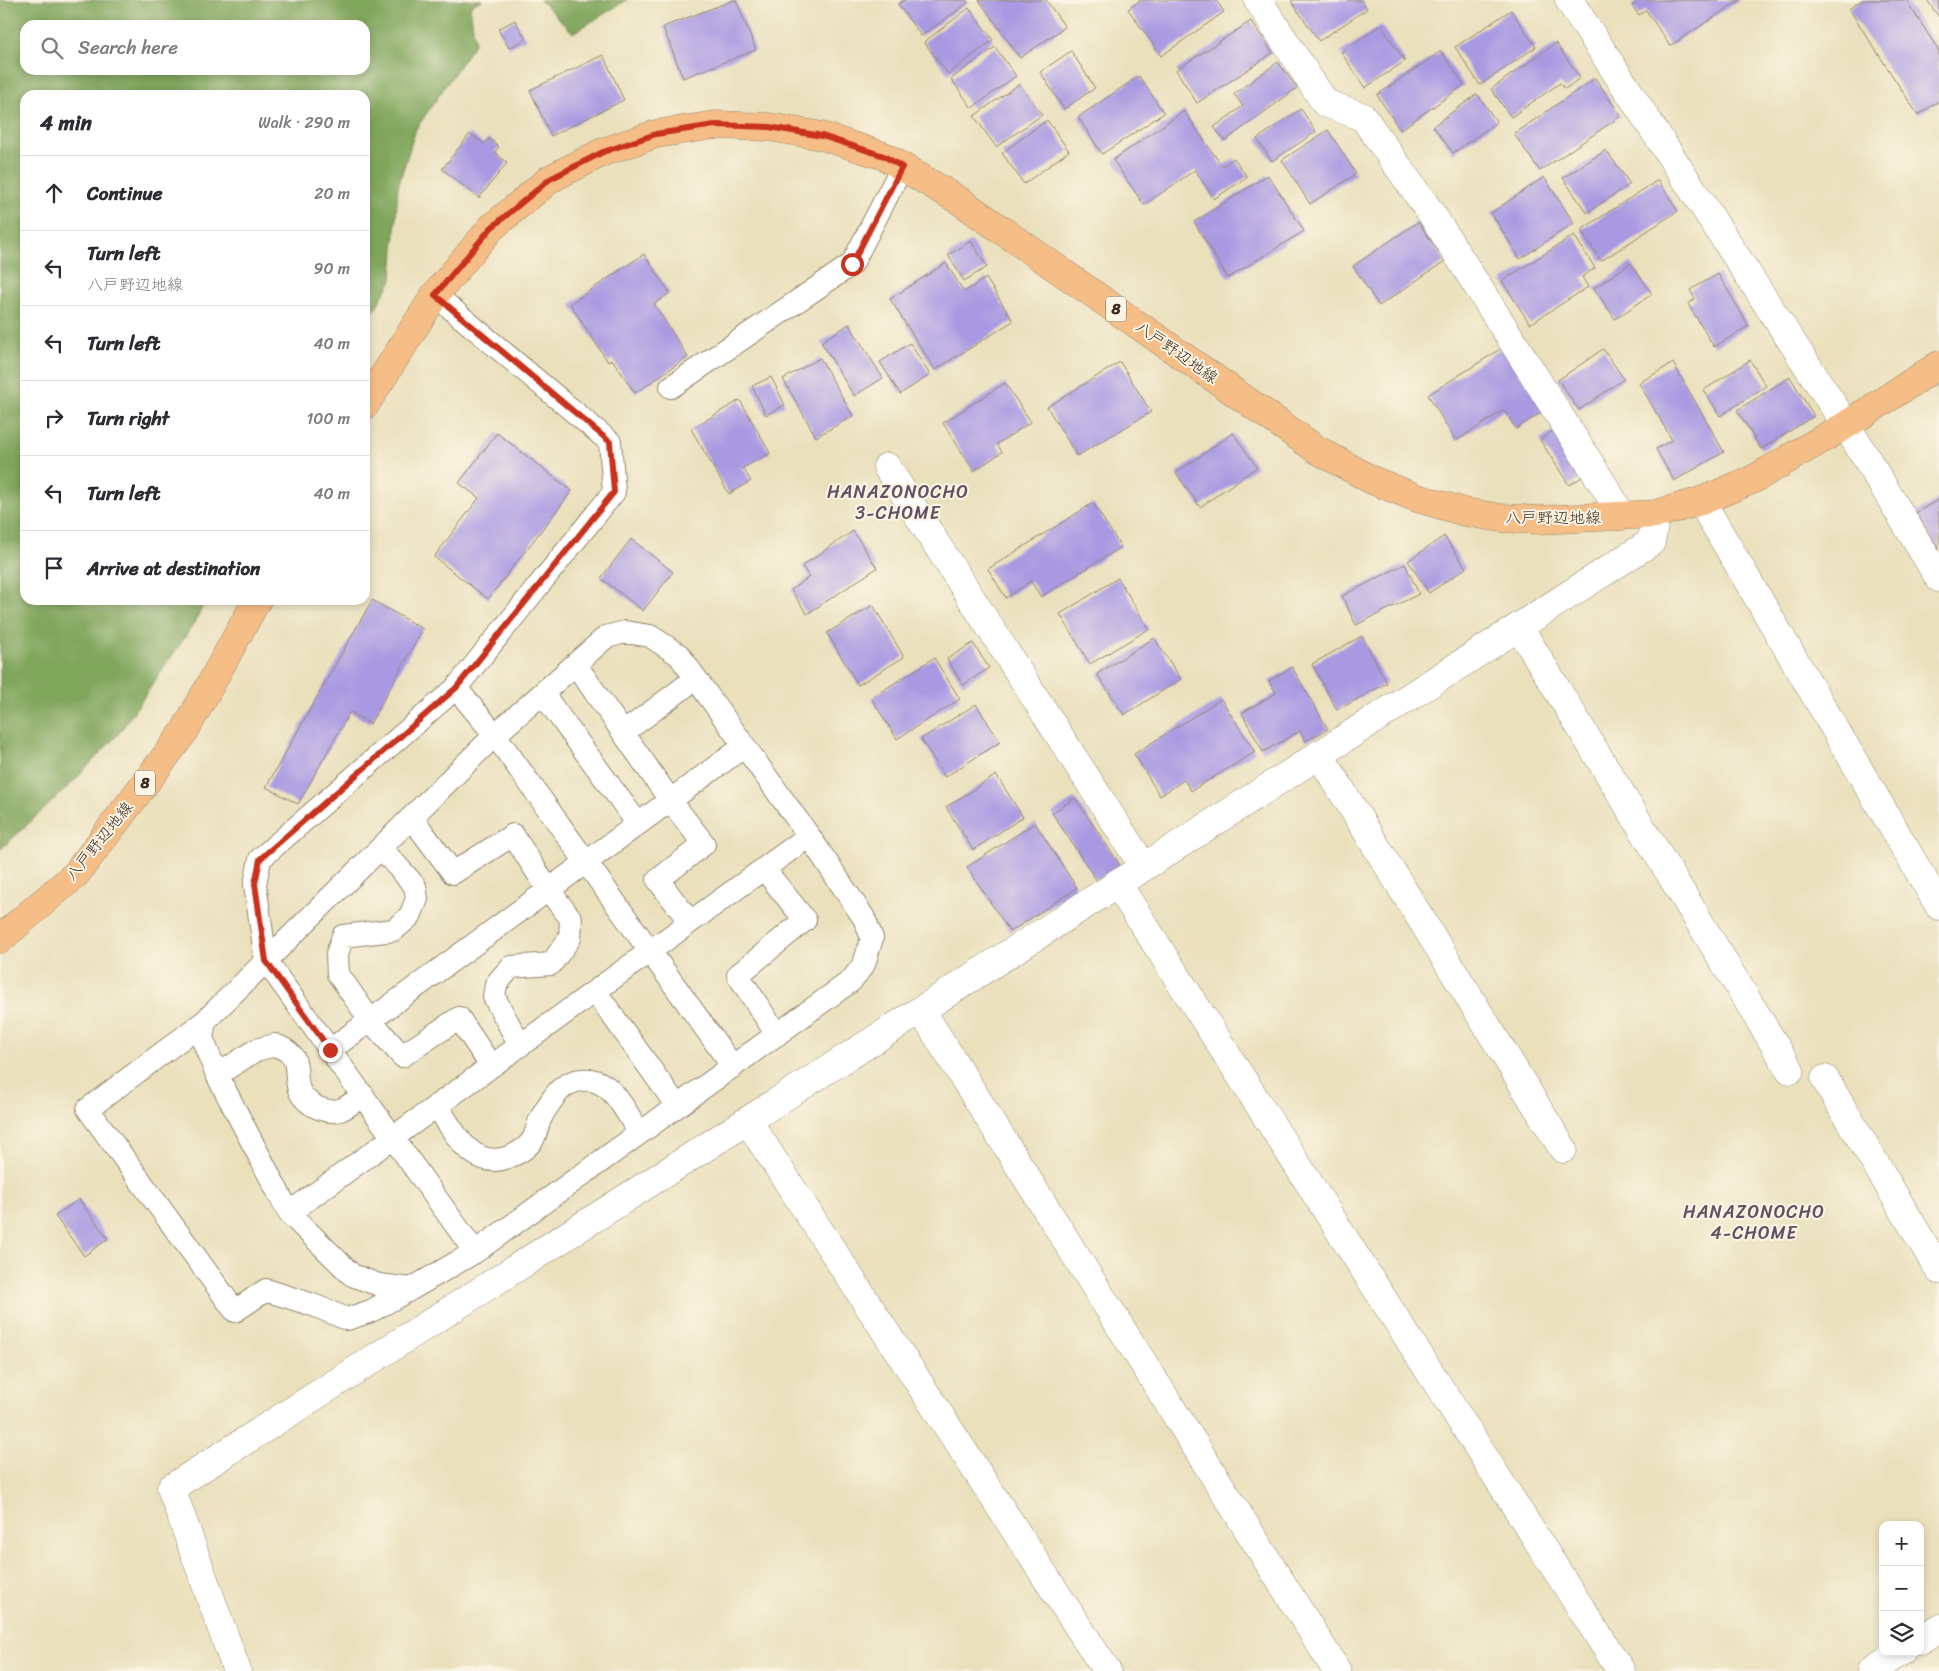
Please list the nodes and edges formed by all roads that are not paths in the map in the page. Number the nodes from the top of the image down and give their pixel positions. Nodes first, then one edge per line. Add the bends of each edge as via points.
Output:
1 (1258, 0) edge
2 (1569, 0) edge
3 (902, 167) junction
4 (435, 295) junction
5 (1939, 365) edge
6 (671, 387) dead end
7 (370, 397) edge
8 (1846, 425) junction
9 (887, 466) dead end
10 (1701, 501) junction
11 (1656, 514) junction
12 (1621, 516) junction
13 (1939, 578) edge
14 (254, 605) edge
15 (1519, 627) junction
16 (576, 665) junction
17 (695, 679) junction
18 (456, 688) junction
19 (543, 694) junction
20 (624, 733) junction
21 (496, 736) junction
22 (743, 747) junction
23 (1319, 754) junction
24 (670, 800) junction
25 (412, 818) junction
26 (638, 824) junction
27 (810, 836) junction
28 (381, 848) junction
29 (586, 862) junction
30 (1143, 866) junction
31 (764, 869) junction
32 (1117, 884) junction
33 (548, 889) junction
34 (1939, 906) edge
35 (690, 922) junction
36 (0, 939) edge
37 (650, 951) junction
38 (266, 961) junction
39 (595, 991) junction
40 (921, 1010) junction
41 (370, 1020) junction
42 (205, 1021) junction
43 (777, 1035) junction
44 (520, 1045) junction
45 (330, 1050) junction
46 (491, 1066) junction
47 (733, 1067) junction
48 (1790, 1070) dead end
49 (217, 1075) junction
50 (1825, 1079) dead end
51 (363, 1095) junction
52 (437, 1106) junction
53 (677, 1106) junction
54 (748, 1120) junction
55 (639, 1133) junction
56 (393, 1137) junction
57 (1563, 1149) dead end
58 (289, 1213) junction
59 (475, 1252) junction
60 (1939, 1270) edge
61 (411, 1289) junction
62 (1939, 1628) edge
63 (1924, 1637) edge
64 (237, 1671) edge
65 (1107, 1671) edge
66 (1337, 1671) edge
67 (1621, 1671) edge

1 - 12 street via 1325,103 1363,117 1433,216
2 - 8 street
3 - 4 main road, 八戸野辺地線 / 8 via 884,156 822,136 769,127 715,125 656,134 603,152 550,179 491,228
3 - 6 lane via 852,264
3 - 12 main road, 八戸野辺地線 / 8 via 960,201 1316,449 1372,480 1417,498 1465,512 1501,518 1539,520
4 - 7 main road, 八戸野辺地線 / 8
4 - 18 lane via 610,442 614,492
5 - 8 main road, 八戸野辺地線 / 8
8 - 10 main road, 八戸野辺地線 / 8 via 1754,479
8 - 13 street
9 - 30 street
10 - 11 main road, 八戸野辺地線 / 8
10 - 34 street
11 - 12 main road, 八戸野辺地線 / 8
11 - 15 street via 1651,542
14 - 36 main road, 八戸野辺地線 / 8 via 184,732 76,874
15 - 23 street
15 - 48 street
16 - 17 lane via 606,637 625,632 650,636 679,655
16 - 19 lane
16 - 20 lane
17 - 20 lane
17 - 22 lane
18 - 21 lane
18 - 38 lane via 260,859 255,884
19 - 21 lane
19 - 26 lane
20 - 24 lane
21 - 25 lane
21 - 29 lane
22 - 24 lane
22 - 27 lane
23 - 30 street
23 - 57 street
24 - 26 lane
24 - 35 lane via 704,844 658,880
25 - 28 lane
25 - 33 lane via 453,873 512,835
26 - 29 lane
27 - 31 lane
27 - 43 lane via 864,918 872,938 864,964 852,981
28 - 38 lane
28 - 41 lane via 415,886 417,899 410,916 394,930 343,936 337,954 338,974
29 - 33 lane
29 - 37 lane
30 - 32 street
31 - 35 lane
31 - 43 lane via 805,920 738,975
32 - 40 street
32 - 67 street
33 - 41 lane
33 - 44 lane via 570,919 570,938 551,964 511,967 496,984 494,998
35 - 37 lane
37 - 39 lane
37 - 47 lane
38 - 42 lane
38 - 45 lane
39 - 44 lane
39 - 53 lane
40 - 54 street
40 - 66 street
41 - 45 lane
41 - 46 lane via 402,1056 459,1018
42 - 49 lane via 202,1038
42 - 61 lane via 88,1109 235,1311 266,1290 347,1318 372,1311
43 - 47 lane
44 - 46 lane
45 - 51 lane
46 - 52 lane
47 - 53 lane
49 - 51 lane via 256,1050 276,1045 288,1050 295,1061 300,1092 311,1104 322,1110 340,1110
49 - 58 lane
50 - 60 street
51 - 56 lane
52 - 55 lane via 458,1140 477,1156 498,1160 515,1155 532,1141 540,1118 554,1096 571,1081 588,1079 603,1083 621,1102
52 - 56 lane
53 - 55 lane
54 - 64 street via 171,1488
54 - 65 street
55 - 59 lane
56 - 58 lane
56 - 59 lane
58 - 61 lane via 352,1275 379,1285
59 - 61 lane
62 - 63 street

